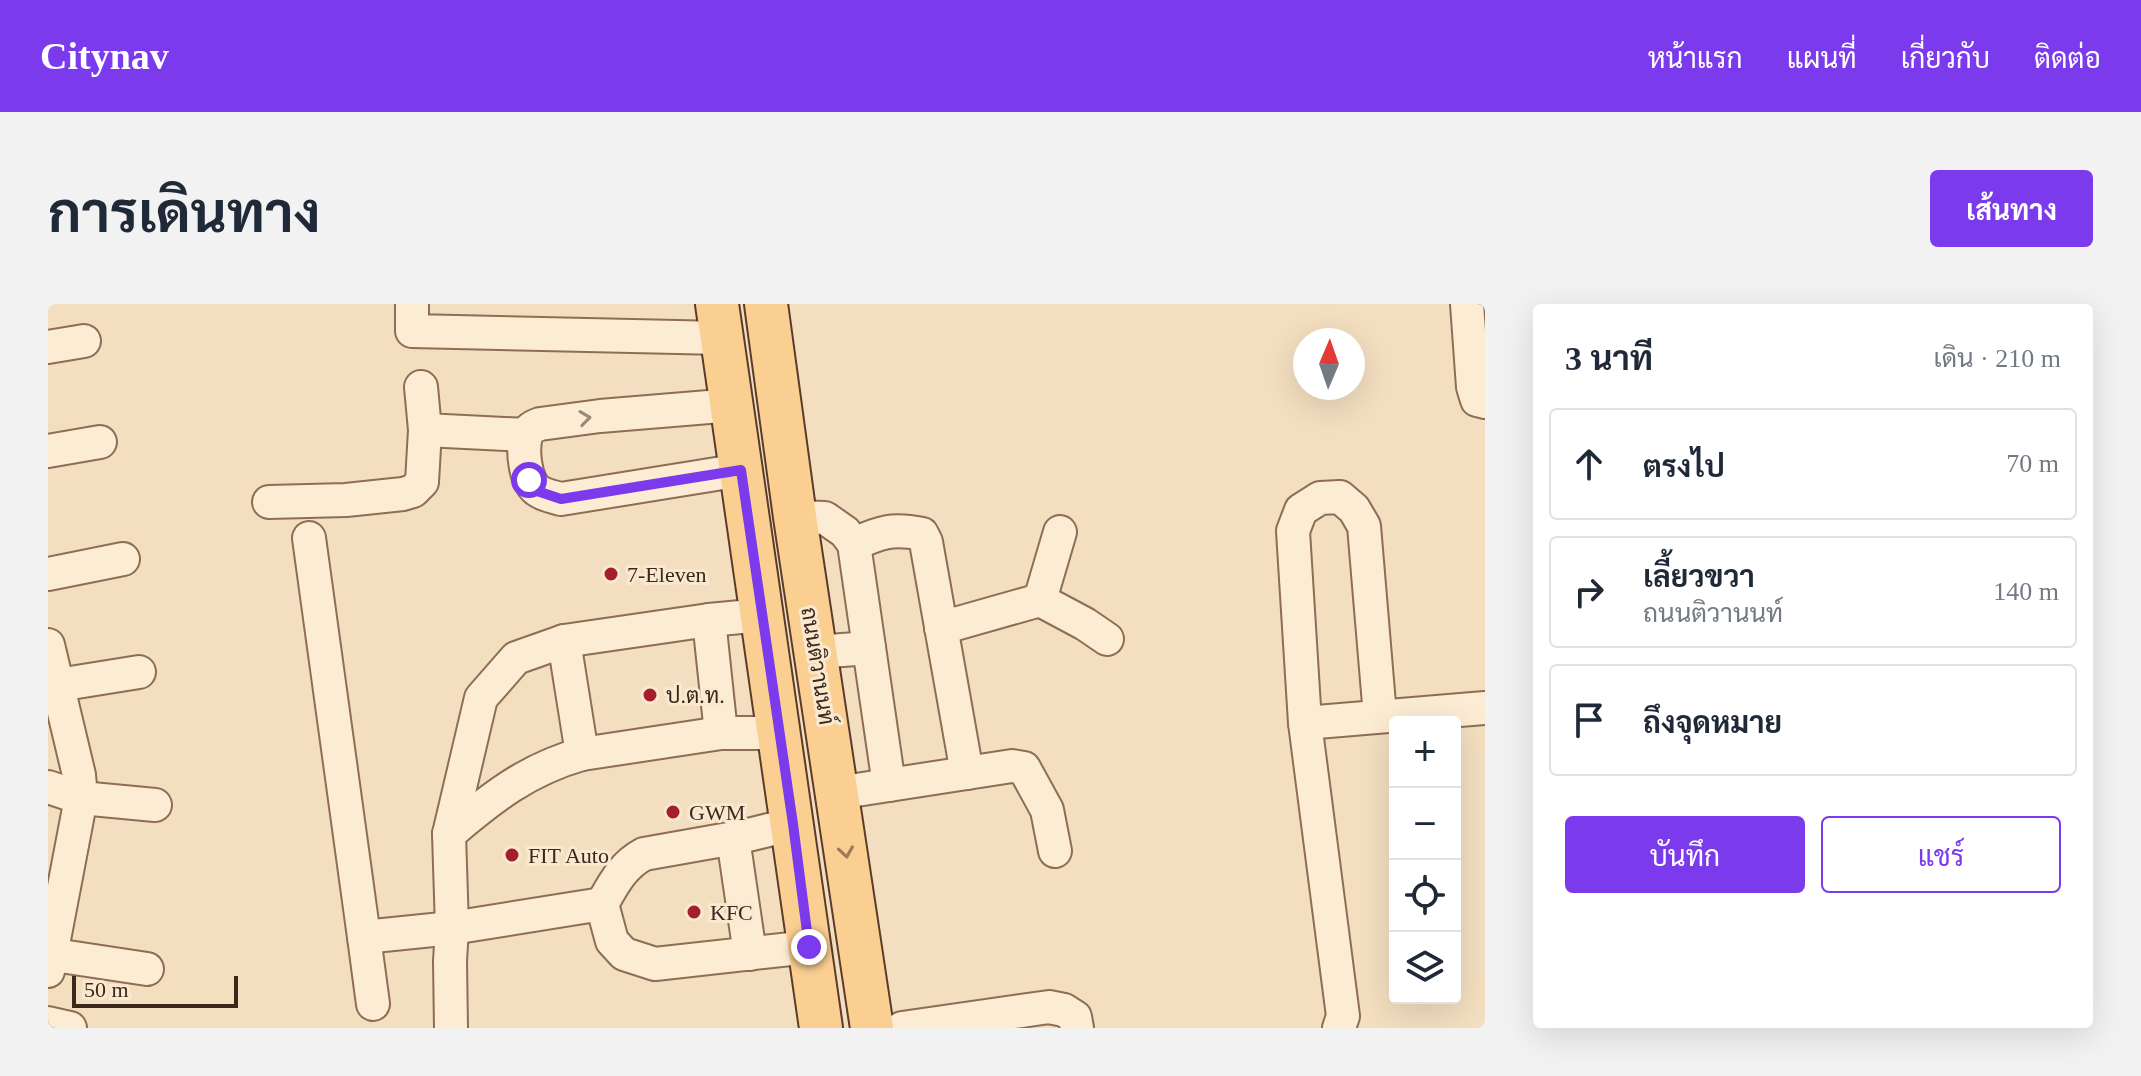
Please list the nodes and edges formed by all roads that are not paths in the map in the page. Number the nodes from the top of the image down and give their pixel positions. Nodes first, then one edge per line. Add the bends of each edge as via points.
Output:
1 (412, 304) edge
2 (766, 304) edge
3 (1467, 304) edge
4 (727, 315) edge
5 (84, 341) dead end
6 (48, 347) edge
7 (421, 387) dead end
8 (1485, 402) edge
9 (733, 405) junction
10 (425, 430) junction
11 (526, 435) junction
12 (100, 442) dead end
13 (48, 451) edge
14 (741, 470) junction
15 (269, 502) dead end
16 (795, 517) junction
17 (1060, 532) dead end
18 (309, 538) dead end
19 (854, 544) junction
20 (123, 559) dead end
21 (48, 574) edge
22 (1040, 600) junction
23 (762, 615) junction
24 (709, 620) junction
25 (941, 628) junction
26 (1107, 639) dead end
27 (564, 641) junction
28 (48, 645) edge
29 (869, 648) junction
30 (816, 652) junction
31 (139, 672) dead end
32 (58, 685) junction
33 (1485, 708) edge
34 (1380, 716) junction
35 (1305, 723) junction
36 (721, 733) junction
37 (789, 735) junction
38 (582, 754) junction
39 (967, 773) junction
40 (889, 785) junction
41 (48, 787) edge
42 (837, 793) junction
43 (81, 798) junction
44 (155, 805) dead end
45 (793, 824) junction
46 (449, 834) junction
47 (733, 838) junction
48 (1055, 851) dead end
49 (602, 904) junction
50 (452, 928) junction
51 (364, 937) junction
52 (809, 947) junction
53 (750, 954) junction
54 (49, 960) edge
55 (147, 969) dead end
56 (373, 1004) dead end
57 (48, 1023) edge
58 (70, 1028) edge
59 (451, 1028) edge
60 (821, 1028) edge
61 (843, 1028) edge
62 (872, 1028) edge
63 (902, 1028) edge
64 (1077, 1028) edge
65 (1339, 1028) edge

1 - 4 street via 412,331
2 - 16 main road, ถนนติวานนท์
3 - 8 street via 1473,387 1477,400
4 - 9 main road
4 - 37 main road
5 - 6 street
7 - 10 street
11 -> 9 street via 540,424
9 - 14 main road
10 - 11 street
10 - 15 street via 422,482 413,491
11 - 14 street via 529,480 537,491 561,499
12 - 13 street
14 - 23 main road
16 - 19 street via 825,518
16 - 30 main road, ถนนติวานนท์
17 - 22 street
18 - 51 street
19 - 25 street via 880,532 922,534
19 - 29 street
20 - 21 street
22 - 25 street
22 - 26 street
23 - 24 street
23 - 37 main road
24 - 27 street
24 - 36 street
25 - 39 street
27 - 38 street
27 - 46 street via 516,658 481,698
28 - 32 street
29 - 30 street
29 - 40 street
30 - 42 main road, ถนนติวานนท์
31 - 32 street
32 - 43 street
33 - 34 street
34 - 35 street
34 - 35 street via 1364,526 1340,497 1320,498 1301,510 1293,531
35 - 65 street via 1343,1016
36 - 37 street
36 - 38 street
37 - 45 main road
37 - 61 main road
38 - 46 street via 518,780
39 - 40 street
39 - 48 street via 1024,768 1047,810
40 - 42 street
41 - 43 street
42 -> 62 main road, ถนนติวานนท์
43 - 44 street
43 - 54 street
45 - 47 street
45 - 52 main road
46 - 50 street
47 - 49 street via 644,854 621,872
47 - 53 street
49 - 50 street
49 - 53 street via 612,941 624,954 655,964
50 - 51 street
50 - 59 street
51 - 56 street
52 - 53 street
52 - 60 main road
54 - 55 street
57 - 58 street
63 - 64 street via 1049,1007 1075,1017

